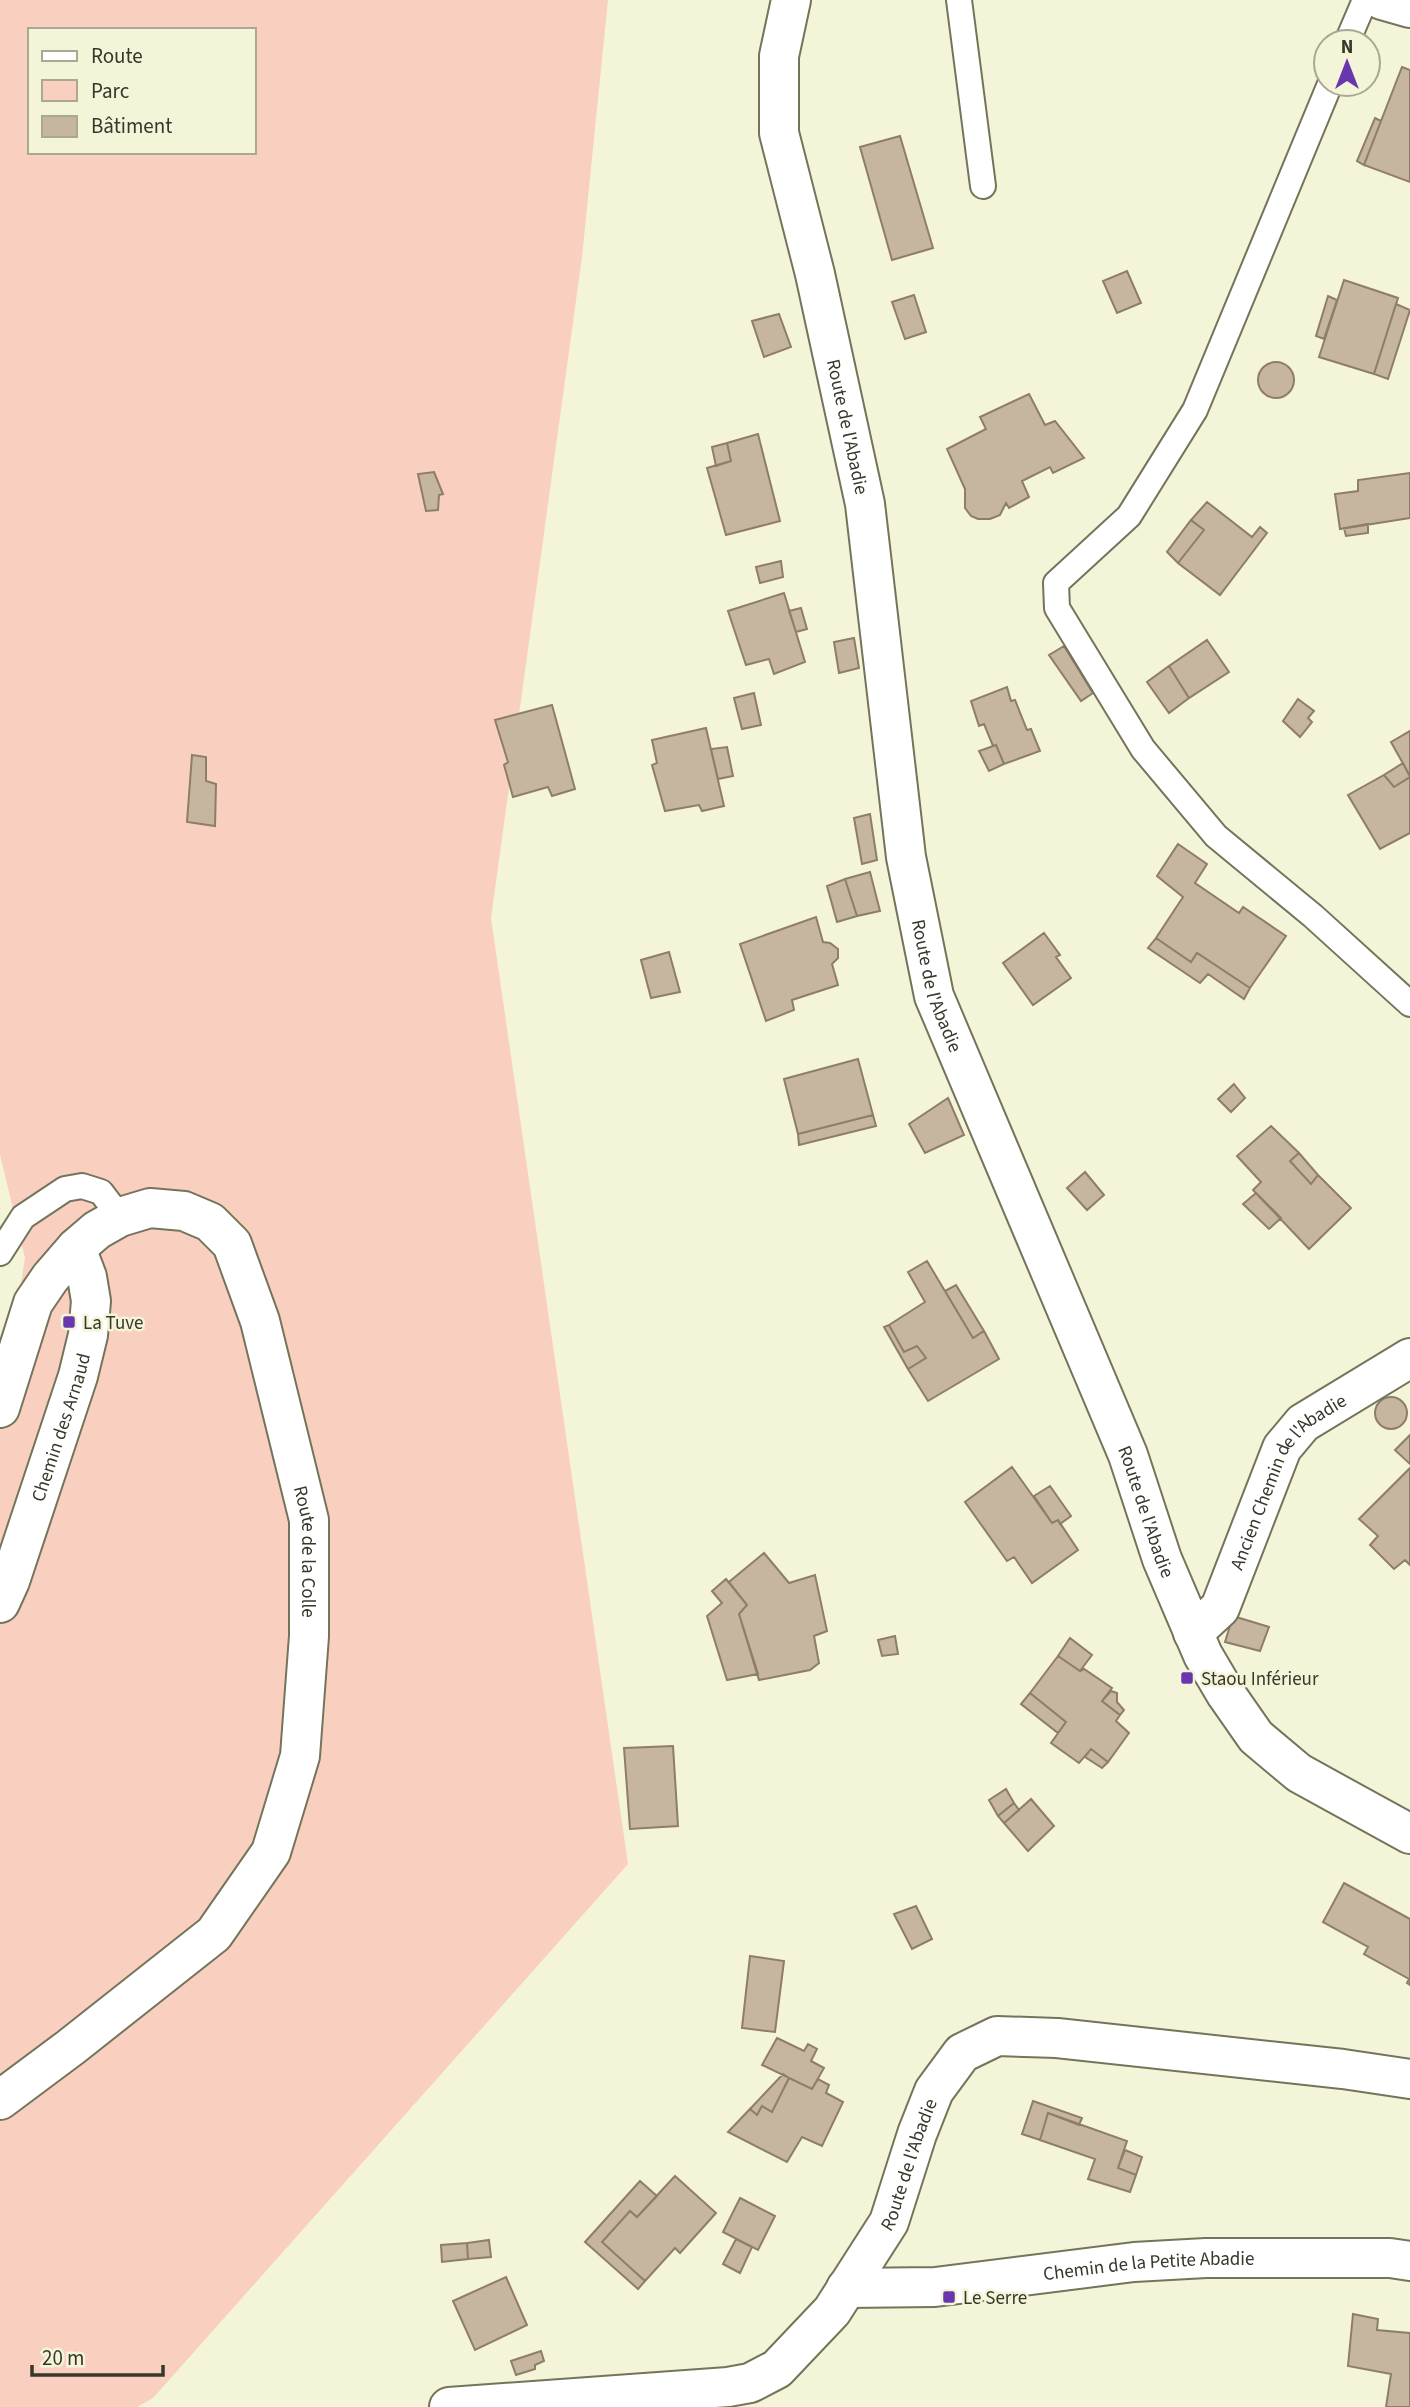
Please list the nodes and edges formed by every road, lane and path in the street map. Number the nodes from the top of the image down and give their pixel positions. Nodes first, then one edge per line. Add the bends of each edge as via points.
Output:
1 (791, 0) edge
2 (959, 0) edge
3 (1365, 0) edge
4 (1382, 0) edge
5 (1410, 8) edge
6 (1354, 28) edge
7 (1324, 98) edge
8 (983, 186) dead end
9 (1410, 1004) edge
10 (120, 1217) junction
11 (76, 1248) junction
12 (0, 1253) edge
13 (1410, 1358) edge
14 (0, 1408) edge
15 (0, 1604) edge
16 (1193, 1633) junction
17 (1410, 1834) edge
18 (1410, 2079) edge
19 (0, 2100) edge
20 (1410, 2261) edge
21 (846, 2288) junction
22 (747, 2395) edge
23 (449, 2407) edge

1 - 16 street, Route de l'Abadie via 779,56 779,134 865,504 905,857 934,996 1128,1455
2 - 8 lane
3 - 6 lane
4 - 5 street
7 - 9 lane via 1195,410 1129,516 1056,583 1057,608 1143,749 1216,836
10 - 11 street, Route de la Colle
10 - 12 lane via 101,1192 82,1186 65,1189 23,1217
10 - 19 street, Route de la Colle via 150,1208 184,1211 210,1222 232,1244 252,1297 309,1520 309,1636 300,1756 271,1852 214,1934
11 - 14 street, Route de la Colle via 33,1303
11 - 15 street, Chemin des Arnaud via 88,1277 88,1335
13 - 16 street, Ancien Chemin de l'Abadie via 1303,1423 1282,1448 1220,1608
16 - 17 street, Route de l'Abadie via 1256,1737 1299,1773
18 - 21 street, Route de l'Abadie via 1071,2039 997,2036 962,2053 934,2091 888,2222
20 - 21 street, Chemin de la Petite Abadie via 1206,2258 1134,2262 935,2287
21 - 22 street, Route de l'Abadie via 804,2342
22 - 23 street, Route de l'Abadie via 728,2387

